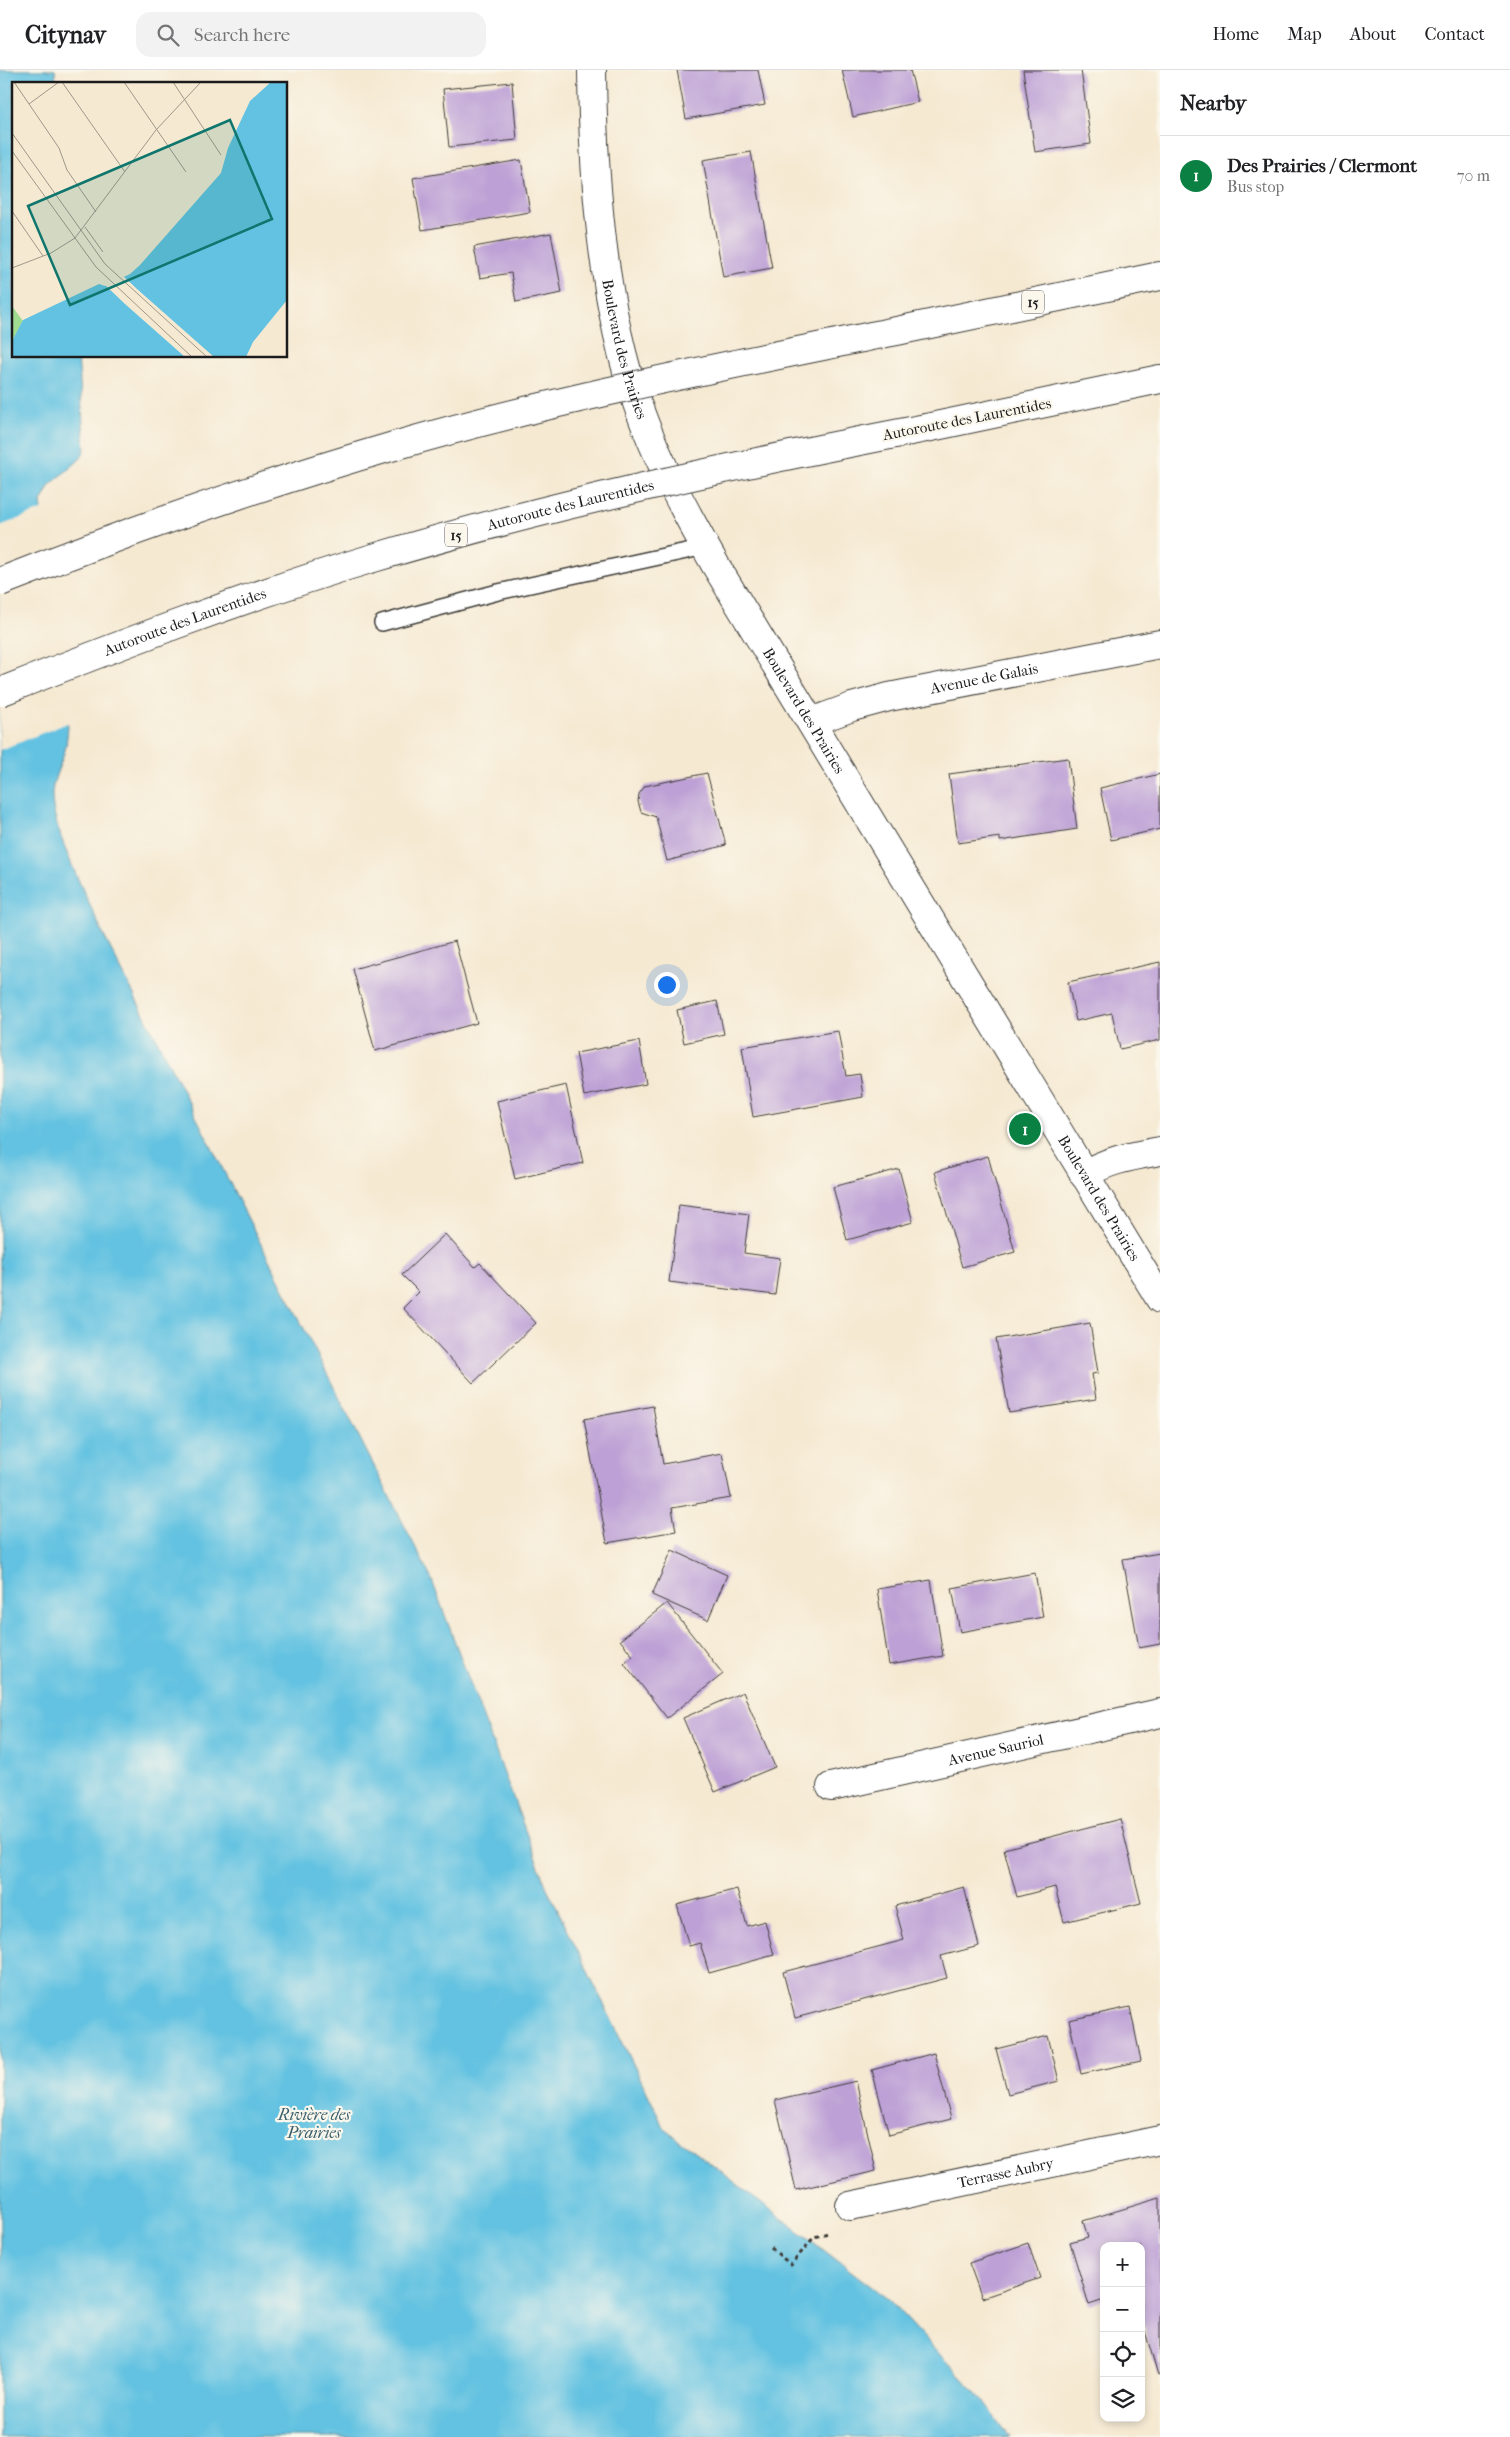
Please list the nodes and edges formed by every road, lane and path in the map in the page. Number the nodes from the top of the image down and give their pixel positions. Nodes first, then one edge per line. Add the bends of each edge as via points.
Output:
1 (592, 70) edge
2 (1160, 276) edge
3 (1160, 379) edge
4 (705, 546) junction
5 (0, 582) edge
6 (382, 623) dead end
7 (1160, 644) edge
8 (0, 692) edge
9 (811, 722) junction
10 (1160, 1151) edge
11 (1084, 1175) junction
12 (1160, 1299) edge
13 (1160, 1712) edge
14 (830, 1787) dead end
15 (1160, 2140) edge
16 (850, 2206) dead end
17 (833, 2231) dead end
18 (771, 2248) dead end

1 - 4 main road, Boulevard des Prairies via 600,210 608,277 626,366 652,440
2 - 5 main road, 15, bridge via 620,389 394,446 166,519
3 - 8 main road, Autoroute des Laurentides / 15, bridge via 650,484 414,546 212,611
4 - 6 lane via 498,592
4 - 9 main road, Boulevard des Prairies
7 - 9 main road, Avenue de Galais via 889,697 852,706
9 - 11 main road, Boulevard des Prairies
10 - 11 main road via 1118,1159
11 - 12 main road, Boulevard des Prairies
13 - 14 main road, Avenue Sauriol
15 - 16 main road, Terrasse Aubry
17 - 18 path via 814,2237 791,2265

